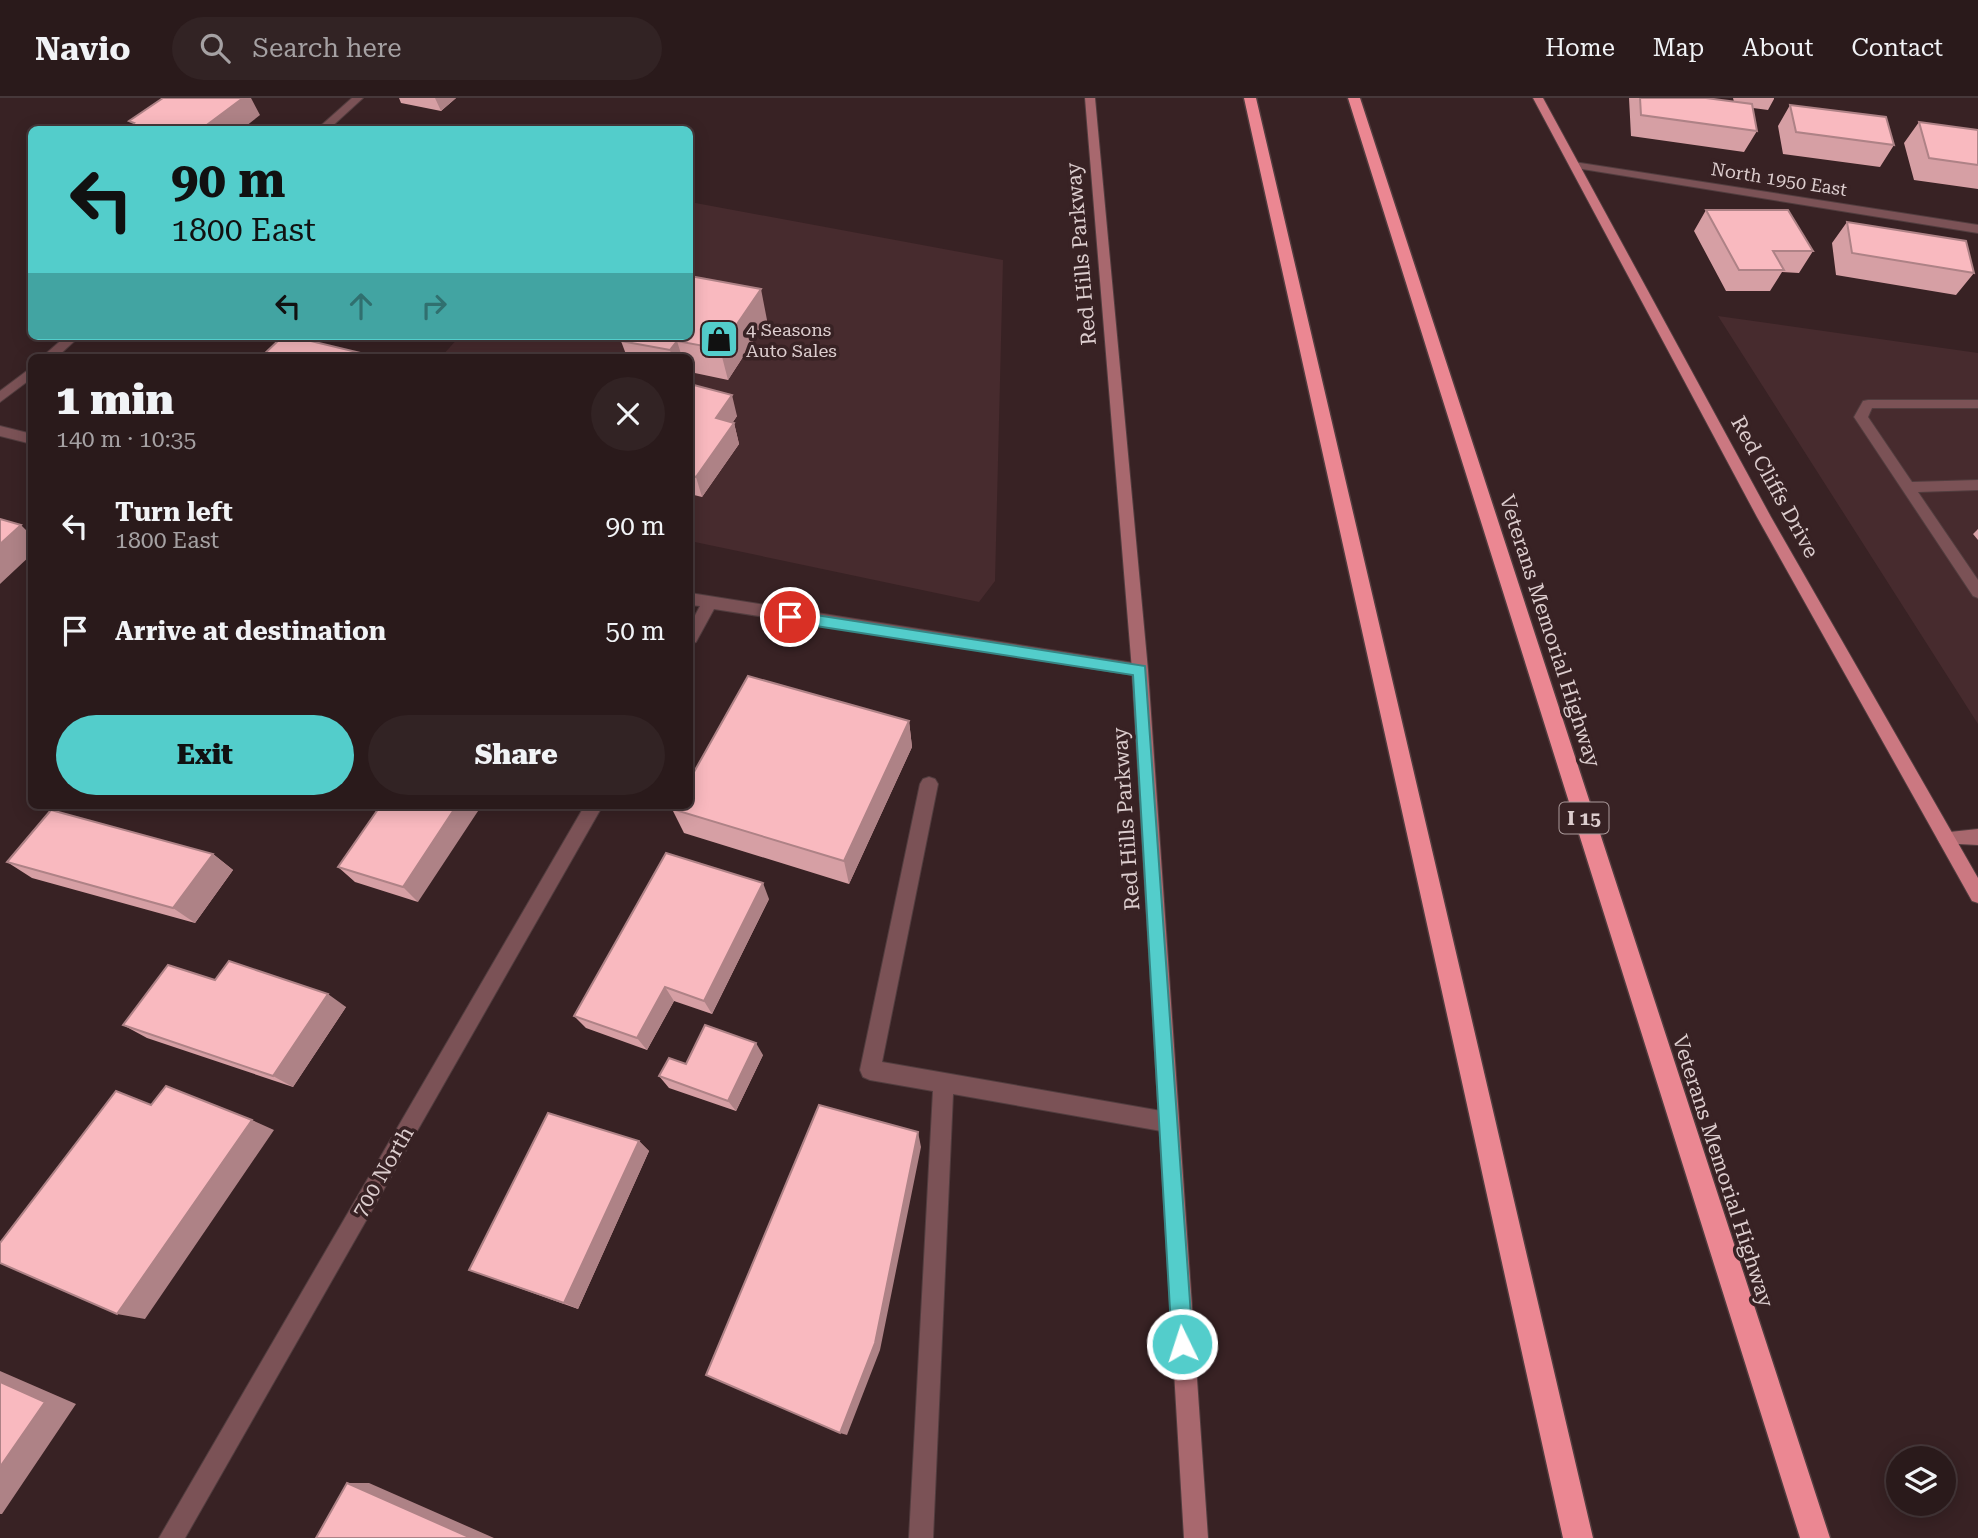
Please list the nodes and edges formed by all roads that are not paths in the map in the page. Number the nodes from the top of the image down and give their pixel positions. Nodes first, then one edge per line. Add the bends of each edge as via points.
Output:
1 (358, 98) edge
2 (1090, 98) edge
3 (1250, 98) edge
4 (1354, 98) edge
5 (1538, 98) edge
6 (326, 126) edge
7 (1574, 165) junction
8 (1978, 229) edge
9 (69, 340) edge
10 (53, 354) edge
11 (28, 374) edge
12 (0, 398) edge
13 (1978, 404) edge
14 (0, 432) edge
15 (28, 438) edge
16 (1978, 485) edge
17 (1908, 487) junction
18 (1978, 592) edge
19 (693, 600) edge
20 (709, 604) junction
21 (693, 633) edge
22 (1140, 670) junction
23 (929, 784) dead end
24 (592, 809) edge
25 (1978, 837) edge
26 (1946, 838) junction
27 (1978, 895) edge
28 (943, 1084) junction
29 (1167, 1122) junction
30 (172, 1538) edge
31 (920, 1538) edge
32 (1196, 1538) edge
33 (1578, 1538) edge
34 (1815, 1538) edge

1 - 6 street
2 - 22 main road, Red Hills Parkway
3 - 33 highway
4 - 34 highway, Veterans Memorial Highway / I 15
5 - 7 main road, Red Cliffs Drive
7 - 8 street, North 1950 East
7 - 26 main road, Red Cliffs Drive via 1764,517
9 - 10 street
11 - 12 street
13 - 17 street via 1868,404 1861,417
14 - 15 street
16 - 17 street
17 - 18 street
19 - 20 street
20 - 21 street
20 - 22 street
22 - 29 main road, Red Hills Parkway
23 - 28 street via 870,1070
24 - 30 street, 700 North
25 - 26 main road
26 - 27 main road, Red Cliffs Drive
28 - 29 street
28 - 31 street
29 - 32 main road, Red Hills Parkway

